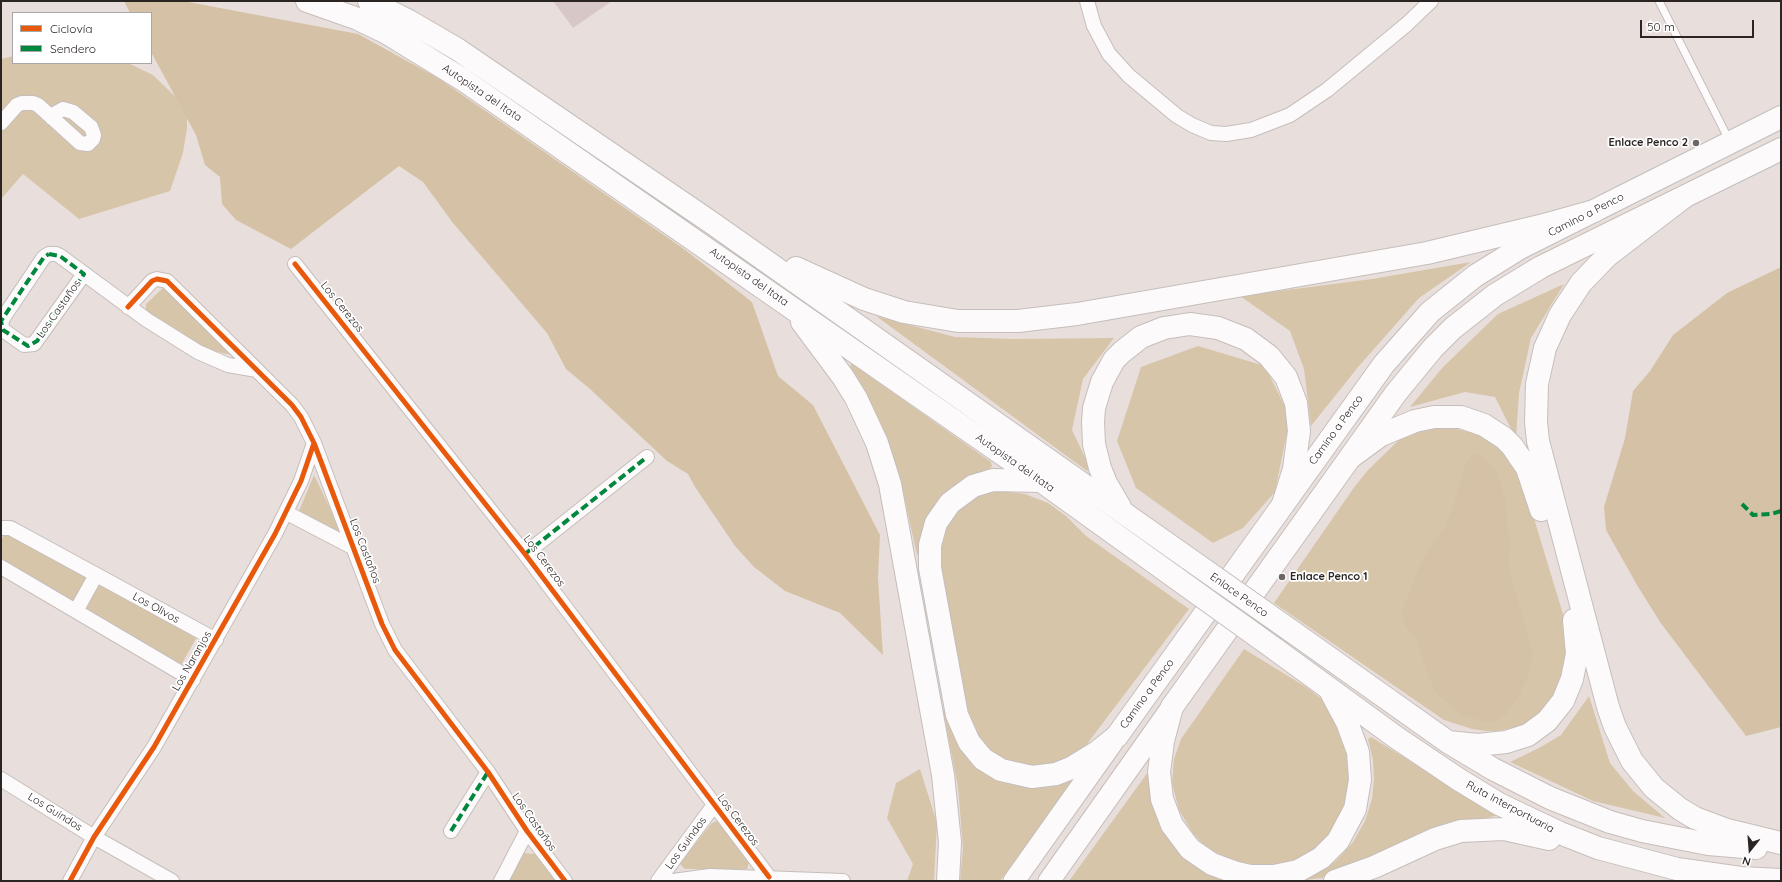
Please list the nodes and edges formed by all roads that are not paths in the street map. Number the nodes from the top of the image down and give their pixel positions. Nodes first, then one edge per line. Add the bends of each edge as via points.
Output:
1 (308, 1) edge
2 (369, 1) edge
3 (1087, 1) edge
4 (1431, 1) edge
5 (1659, 1) edge
6 (1781, 117) edge
7 (52, 118) dead end
8 (1, 123) edge
9 (1730, 143) junction
10 (1781, 148) edge
11 (1684, 197) junction
12 (1594, 211) junction
13 (712, 223) junction
14 (295, 264) dead end
15 (84, 274) junction
16 (779, 298) junction
17 (128, 307) junction
18 (257, 370) junction
19 (314, 443) junction
20 (1351, 456) junction
21 (647, 457) dead end
22 (1041, 481) junction
23 (1283, 504) junction
24 (287, 513) junction
25 (1125, 514) junction
26 (1, 528) edge
27 (354, 548) junction
28 (526, 554) junction
29 (1189, 559) joint
30 (1, 567) edge
31 (96, 575) junction
32 (1176, 578) joint
33 (76, 611) junction
34 (216, 640) junction
35 (1275, 649) joint
36 (193, 680) junction
37 (1326, 685) junction
38 (1172, 707) junction
39 (1117, 736) junction
40 (1448, 742) junction
41 (488, 772) junction
42 (1, 779) edge
43 (714, 805) junction
44 (451, 831) dead end
45 (527, 831) junction
46 (94, 837) junction
47 (1781, 843) edge
48 (1598, 848) junction
49 (1781, 850) edge
50 (769, 877) junction
51 (1781, 880) edge
52 (70, 881) edge
53 (172, 881) edge
54 (501, 881) edge
55 (565, 881) edge
56 (658, 881) edge
57 (672, 881) edge
58 (843, 881) edge
59 (948, 881) edge
60 (1014, 881) edge
61 (1049, 881) edge
62 (1335, 881) edge

1 - 16 highway, Autopista del Itata via 373,26 435,61
2 - 13 highway, Autopista del Itata via 457,49
3 - 4 street via 1094,26 1109,54 1129,76 1176,116 1211,133 1226,134 1251,130 1290,115 1328,90
5 - 9 lane
6 - 9 highway, Camino a Penco
7 - 8 street via 38,105 27,102 17,105
9 - 12 highway, Camino a Penco
10 - 11 highway
11 - 20 highway via 1541,268 1495,295 1474,311 1432,348
11 - 47 highway via 1607,256 1581,283 1560,315 1545,348 1537,384 1538,440 1608,707 1632,761 1662,796 1695,818 1727,830
12 - 13 highway via 1427,253 1077,314 993,322 920,315 864,299 807,274
12 - 23 highway, Camino a Penco via 1497,261 1453,291 1430,312 1384,364
13 - 25 highway, Autopista del Itata
14 - 28 street, Los Cerezos
15 - 15 street, Los Castaños via 60,256 47,255 3,318 3,330 24,344 34,344
15 - 17 street, Los Castaños
16 - 22 highway, Autopista del Itata
16 - 59 highway via 804,325 843,377 868,421 884,463 895,506 943,775 950,842
17 - 18 street, Los Castaños via 198,352 228,365
17 - 18 street, Los Castaños via 152,281 157,279 167,282
18 - 19 street, Los Castaños via 292,405
19 - 24 street, Los Naranjos
19 - 27 street, Los Castaños
20 - 38 highway
20 - 40 highway via 1381,435 1403,425 1434,417 1461,418 1484,426 1504,438 1520,457 1532,480 1575,625 1577,654 1572,678 1563,702 1556,712 1528,735 1492,745
21 - 28 street
22 - 32 highway, Autopista del Itata
22 - 39 highway via 993,480 973,486 960,493 950,503 936,523 930,545 930,568 957,716 969,742 983,759 1001,770 1032,777 1056,774 1071,768
23 - 25 highway via 1294,469 1299,431 1296,403 1286,377 1269,356 1246,339 1218,328 1177,325 1152,332 1122,352 1107,370 1097,395 1092,422 1095,452 1106,484
23 - 39 highway, Camino a Penco
24 - 27 street
24 - 34 street, Los Naranjos
25 - 29 highway, Autopista del Itata
26 - 31 street, Los Olivos via 10,528
27 - 41 street, Los Castaños via 394,650
28 - 43 street, Los Cerezos
29 - 40 highway, Enlace Penco, bridge
30 - 33 street
31 - 33 street
31 - 34 street, Los Olivos
32 - 35 highway, Enlace Penco, bridge
33 - 36 street
34 - 36 street, Los Naranjos
35 - 37 highway, Ruta Interportuaria
36 - 46 street, Los Naranjos via 154,746
37 - 38 highway via 1347,722 1358,752 1360,780 1355,809 1338,841 1321,858 1298,871 1274,876 1250,876 1212,864 1190,848 1172,825 1162,799 1159,772 1163,741
37 - 48 highway, Ruta Interportuaria via 1396,738 1458,779 1530,820
38 - 61 main road
39 - 60 main road, Camino a Penco
40 - 49 highway via 1493,769 1550,798 1610,822 1681,840
41 - 44 street
41 - 45 street, Los Castaños
42 - 46 street, Los Guindos
43 - 50 street, Los Cerezos
43 - 56 street, Los Guindos
45 - 54 street
45 - 55 street, Los Castaños
46 - 52 street, Los Naranjos
46 - 53 street, Los Guindos
48 - 51 highway, Ruta Interportuaria via 1677,869 1741,878
48 - 62 highway via 1519,831 1474,829 1436,839 1374,867
50 - 57 street, Los Guindos via 710,876
50 - 58 street, Los Guindos

